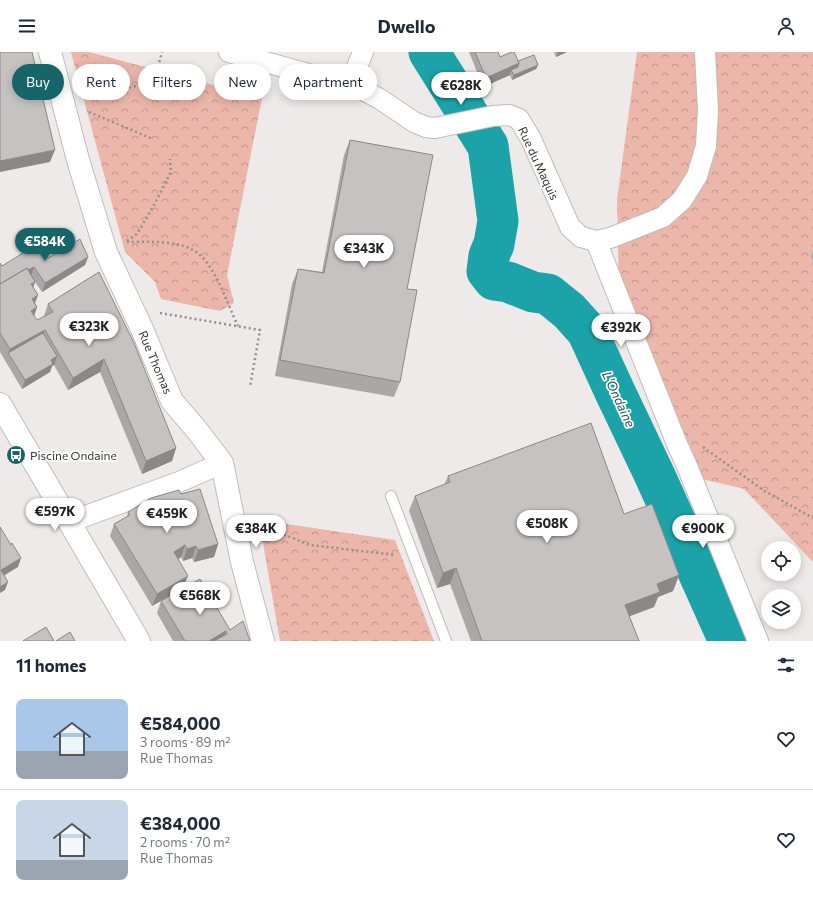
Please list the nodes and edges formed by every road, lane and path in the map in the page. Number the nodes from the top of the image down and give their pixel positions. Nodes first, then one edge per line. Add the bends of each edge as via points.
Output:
1 (50, 52) edge
2 (162, 52) edge
3 (229, 52) edge
4 (363, 52) edge
5 (705, 52) edge
6 (358, 64) edge
7 (279, 66) edge
8 (377, 97) edge
9 (63, 101) junction
10 (153, 139) dead end
11 (170, 159) dead end
12 (603, 239) junction
13 (132, 308) junction
14 (238, 327) junction
15 (250, 387) dead end
16 (0, 404) edge
17 (677, 444) junction
18 (222, 463) junction
19 (391, 496) dead end
20 (231, 506) junction
21 (813, 518) edge
22 (69, 522) junction
23 (414, 556) junction
24 (139, 641) edge
25 (264, 641) edge
26 (446, 641) edge
27 (758, 641) edge

1 - 9 main road, Rue Thomas
2 - 9 path via 150,83
3 - 7 street, Rue du Maquis
4 - 6 street
5 - 12 street via 708,110 706,146 697,176 682,200 663,217
8 - 12 street, Rue du Maquis via 426,127 435,128 493,116 509,115 519,120 531,139 570,227 581,237
9 - 10 path
9 - 13 main road, Rue Thomas via 106,252
11 - 14 path via 171,172 154,205 136,234 127,242 170,243 190,248 203,256 214,273
12 - 17 street
13 - 14 path
13 - 18 main road, Rue Thomas via 172,401
14 - 15 path via 260,330
16 - 22 main road
17 - 21 path via 689,441 700,445 763,490
17 - 27 street
18 - 20 main road, Rue Thomas
18 - 22 street via 179,482
19 - 23 lane
20 - 23 path via 270,529 310,545
20 - 25 main road, Rue Thomas via 242,562
22 - 24 main road
23 - 26 lane

